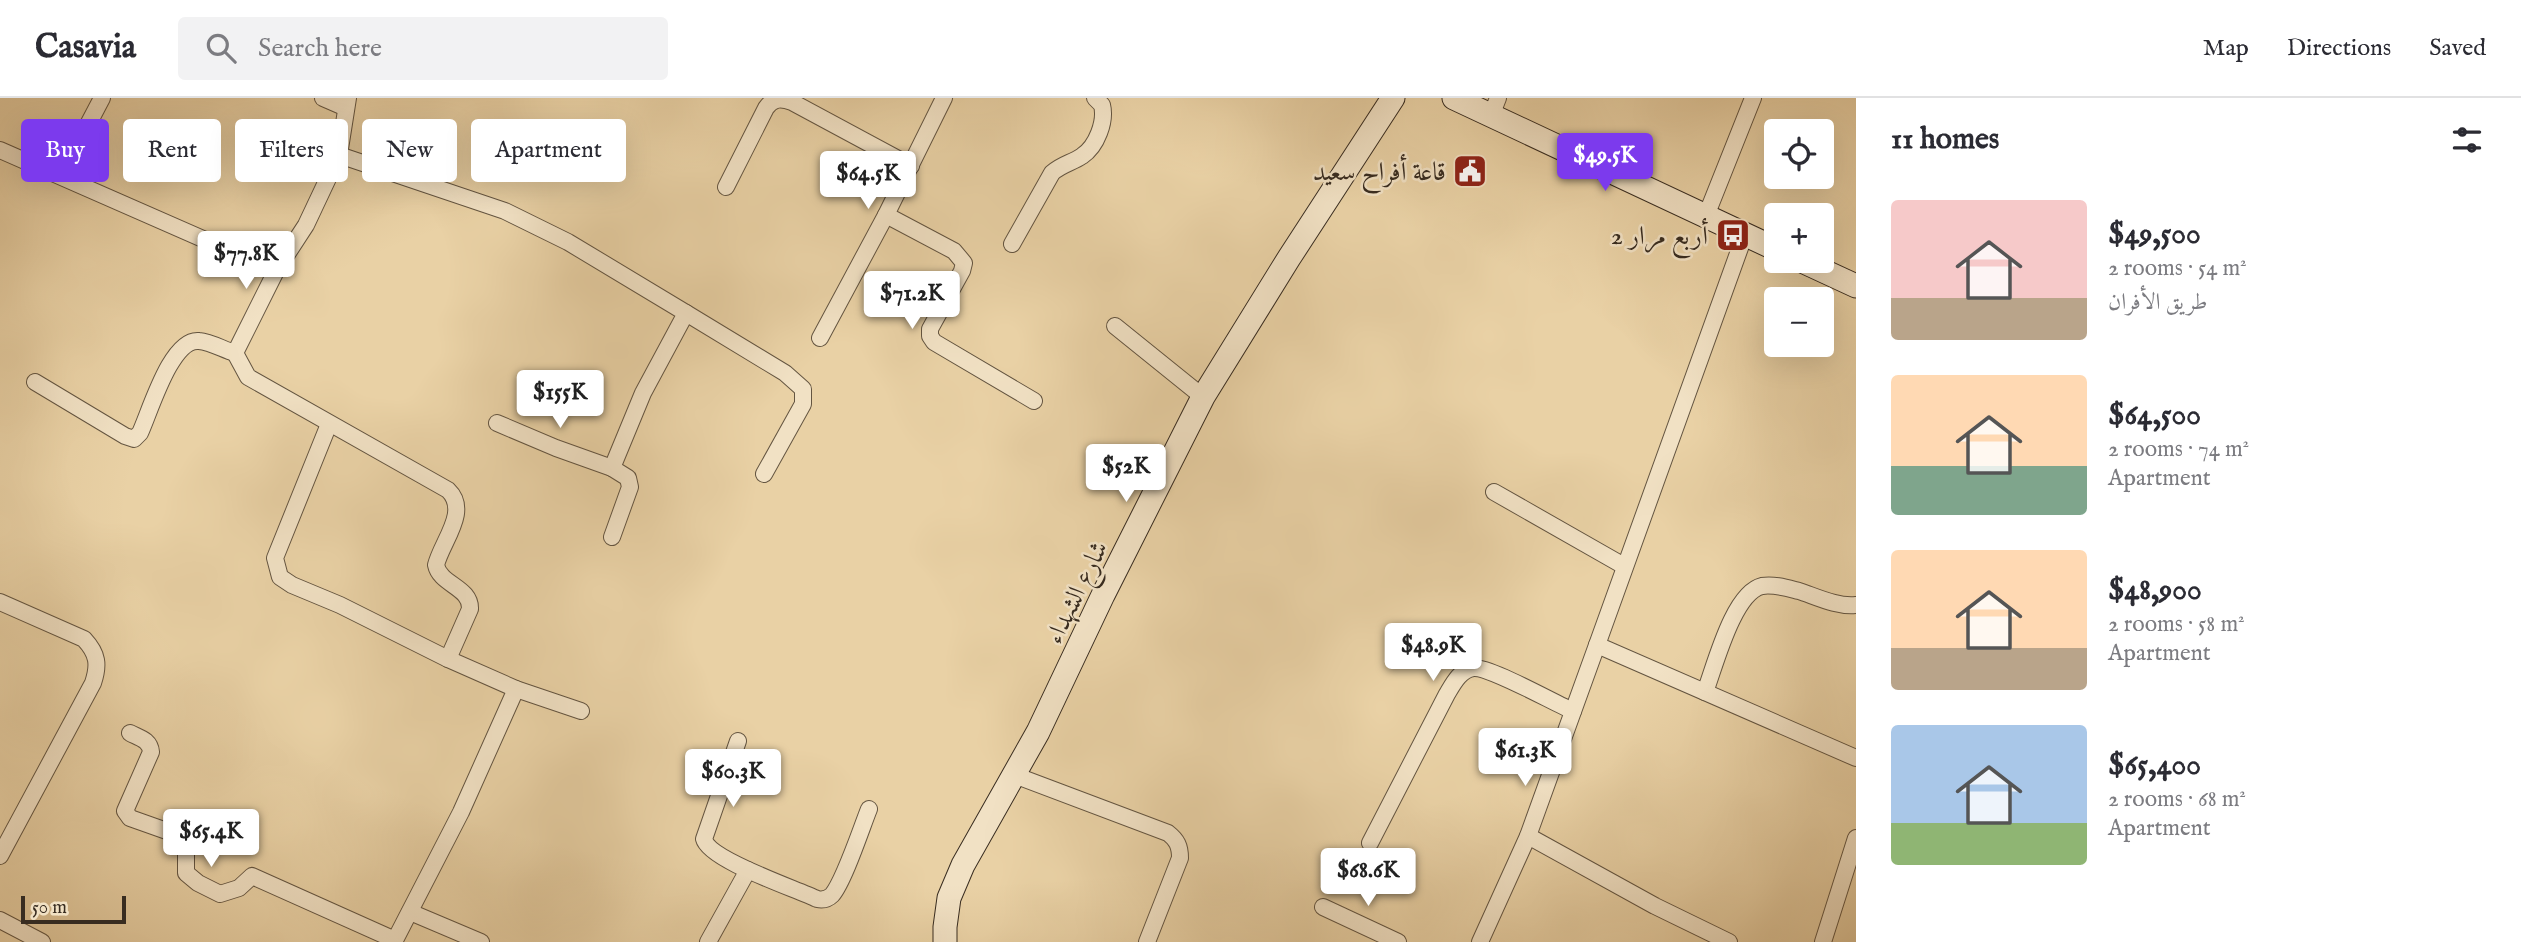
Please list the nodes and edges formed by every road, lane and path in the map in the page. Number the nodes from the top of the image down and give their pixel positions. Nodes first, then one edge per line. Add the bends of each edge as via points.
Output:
1 (102, 98) edge
2 (323, 98) edge
3 (944, 98) edge
4 (1095, 98) edge
5 (1393, 98) edge
6 (1454, 98) edge
7 (1753, 98) edge
8 (347, 103) edge
9 (1495, 107) edge
10 (91, 119) edge
11 (0, 150) edge
12 (348, 158) edge
13 (21, 159) edge
14 (911, 166) junction
15 (75, 182) edge
16 (327, 182) edge
17 (726, 187) dead end
18 (886, 215) junction
19 (1706, 216) junction
20 (1745, 234) junction
21 (1764, 243) edge
22 (1012, 244) dead end
23 (276, 271) junction
24 (1828, 273) edge
25 (1856, 286) edge
26 (686, 313) junction
27 (1115, 326) dead end
28 (820, 338) dead end
29 (235, 353) junction
30 (35, 382) dead end
31 (1203, 397) junction
32 (1034, 401) dead end
33 (497, 423) dead end
34 (329, 424) junction
35 (612, 468) junction
36 (764, 474) dead end
37 (1494, 492) dead end
38 (612, 537) dead end
39 (1624, 566) junction
40 (0, 602) edge
41 (1856, 605) edge
42 (1597, 645) junction
43 (448, 659) junction
44 (516, 689) junction
45 (1705, 692) junction
46 (581, 711) dead end
47 (1573, 711) junction
48 (130, 733) dead end
49 (738, 741) dead end
50 (1856, 758) edge
51 (1014, 775) junction
52 (869, 809) dead end
53 (1528, 836) junction
54 (1856, 838) edge
55 (1370, 843) dead end
56 (0, 856) edge
57 (748, 870) junction
58 (1323, 907) dead end
59 (410, 912) junction
60 (0, 920) edge
61 (395, 941) edge
62 (42, 942) edge
63 (481, 942) edge
64 (708, 942) edge
65 (945, 942) edge
66 (1147, 942) edge
67 (1398, 942) edge
68 (1480, 942) edge
69 (1729, 942) edge
70 (1823, 942) edge

1 - 10 street
2 - 8 street
3 - 14 street
4 - 22 street via 1102,105 1104,123 1089,151 1052,173
5 - 31 street, شارع الشهداء
6 - 9 street
7 - 19 street
9 - 19 street
11 - 13 street
12 - 26 street via 505,211 568,242
14 - 17 street via 792,102 776,100 766,108
14 - 18 street
15 - 23 street
16 - 23 street
18 - 28 street
18 - 32 street via 954,251 964,263 930,329 934,342
19 - 20 street
20 - 21 street
20 - 39 street
23 - 29 street
24 - 25 street
26 - 35 street via 643,393
26 - 36 street via 785,373 803,389 803,404
27 - 31 street
29 - 30 street via 188,342 168,368 134,439
29 - 34 street via 248,377
31 - 51 street, شارع الشهداء
33 - 35 street
34 - 43 street via 448,490 457,500 457,515 436,565 441,576 463,593 470,609
34 - 43 street via 275,558 277,571 292,585
35 - 38 street via 628,478 630,487
37 - 39 street
39 - 42 street
40 - 56 street via 84,639 97,659 97,670
41 - 45 street via 1775,585 1760,587 1743,599
42 - 45 street
42 - 47 street
43 - 44 street
44 - 46 street
44 - 59 street
45 - 50 street
47 - 53 street
47 - 55 street via 1487,671 1466,671 1447,694
48 - 61 street via 146,740 151,752 125,811 130,818 178,835 186,845 189,877 220,894 239,888 252,876
49 - 57 street via 704,839 709,849
51 - 65 street, شارع الشهداء via 949,898
51 - 66 street via 1168,833 1177,842 1180,858
52 - 57 street via 828,898 817,899
53 - 68 street
53 - 69 street
54 - 70 street
57 - 64 street
58 - 67 street
59 - 61 street
59 - 63 street
60 - 62 street

